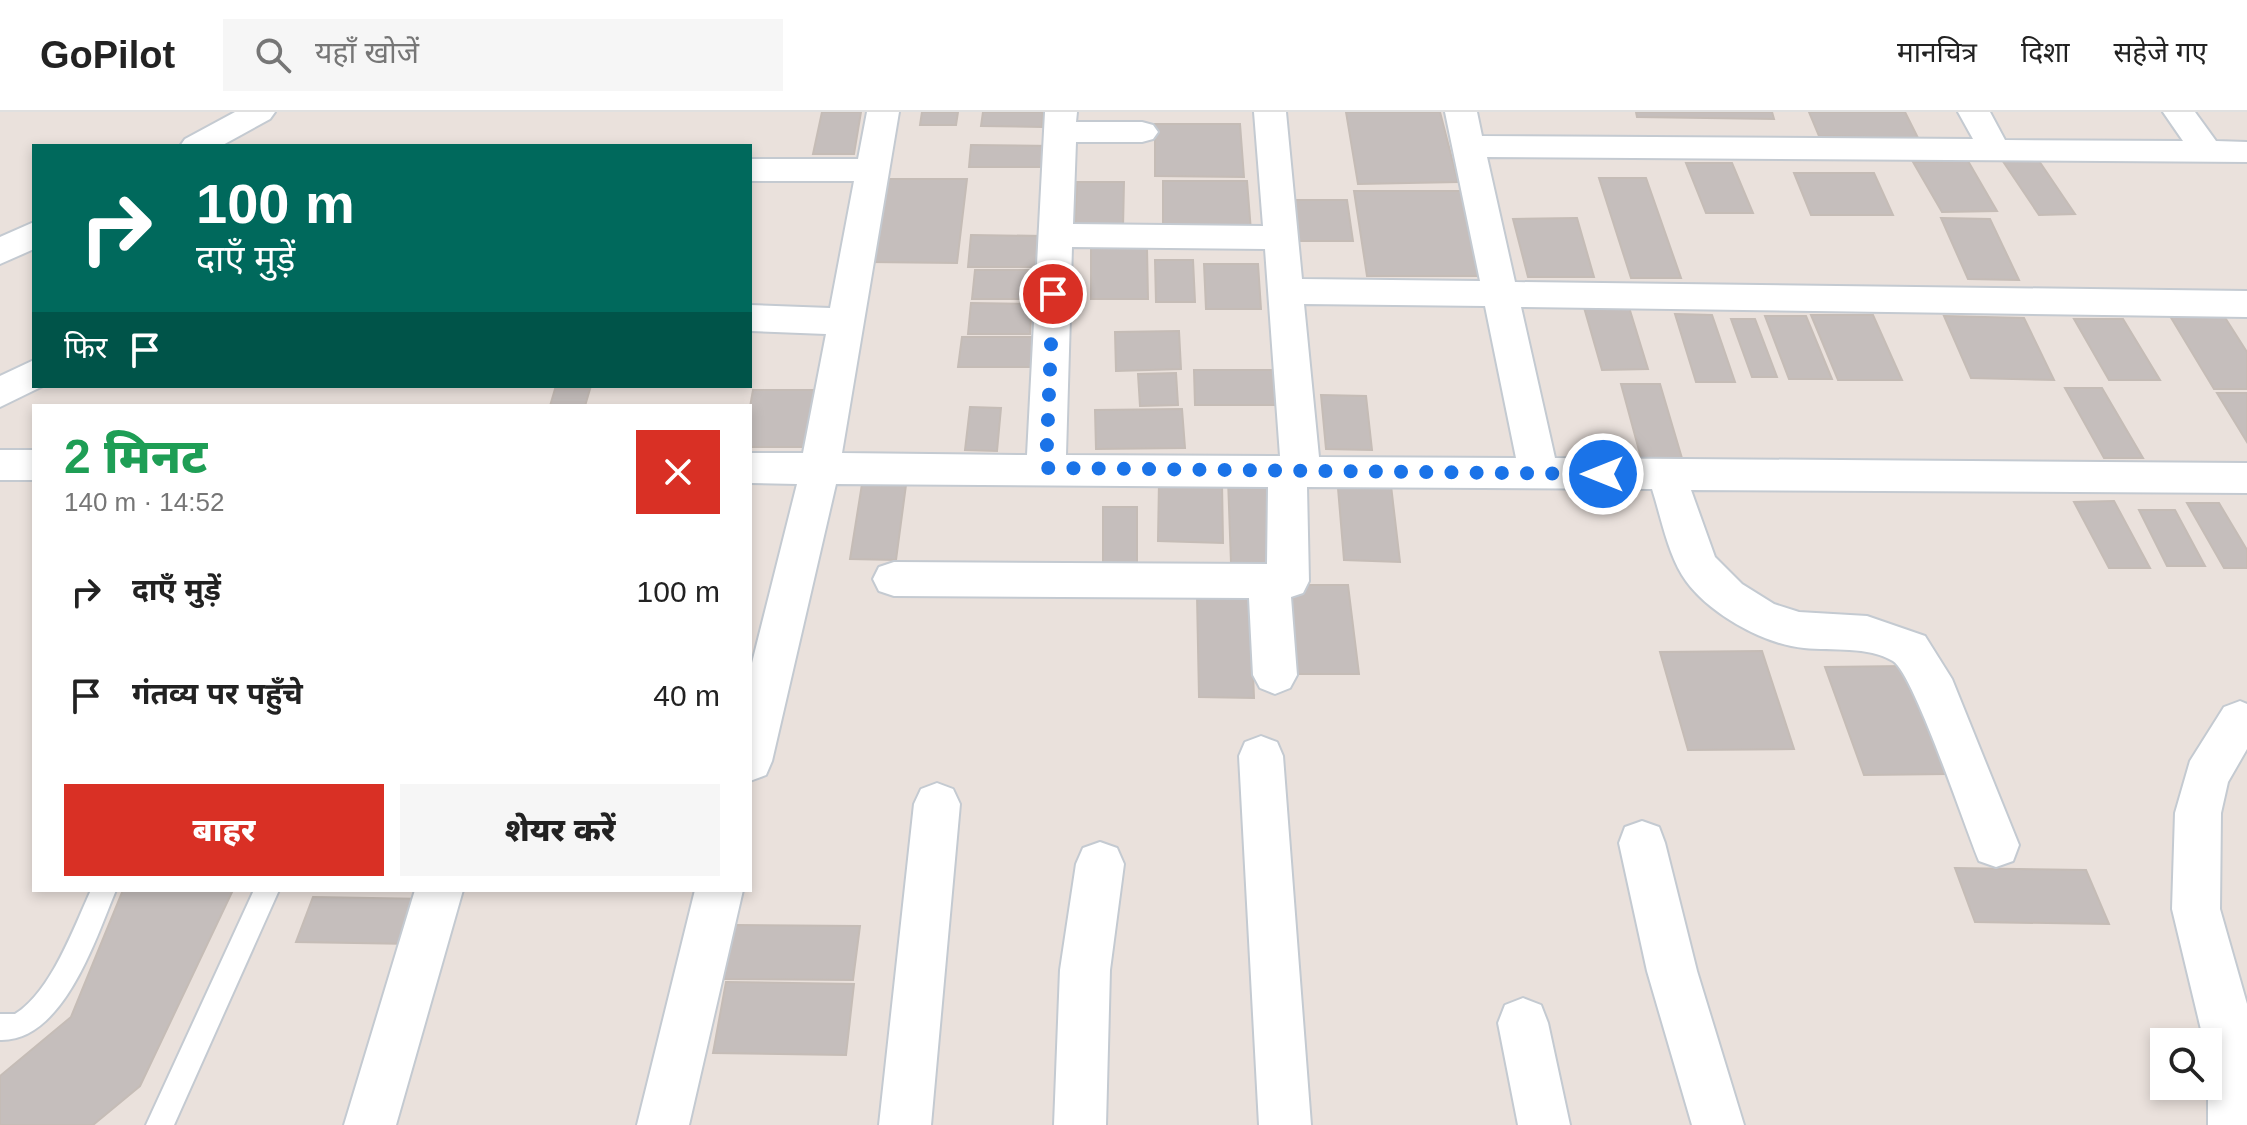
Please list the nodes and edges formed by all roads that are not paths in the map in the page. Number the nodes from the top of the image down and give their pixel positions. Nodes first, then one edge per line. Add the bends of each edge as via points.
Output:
1 (259, 112) edge
2 (883, 112) edge
3 (1270, 112) edge
4 (1461, 112) edge
5 (1624, 112) edge
6 (1974, 112) edge
7 (2179, 112) edge
8 (1061, 122) edge
9 (1142, 132) dead end
10 (200, 144) edge
11 (1468, 146) junction
12 (1636, 147) junction
13 (1995, 150) junction
14 (2207, 152) junction
15 (2247, 152) edge
16 (752, 170) edge
17 (870, 170) junction
18 (32, 235) edge
19 (1056, 235) junction
20 (1281, 238) junction
21 (0, 252) edge
22 (1286, 291) junction
23 (1500, 294) junction
24 (2247, 304) edge
25 (752, 318) edge
26 (846, 322) junction
27 (32, 375) edge
28 (0, 393) edge
29 (0, 465) edge
30 (32, 465) edge
31 (752, 468) edge
32 (820, 468) junction
33 (1046, 468) junction
34 (1294, 471) junction
35 (1539, 473) junction
36 (1666, 474) junction
37 (2247, 478) edge
38 (894, 579) dead end
39 (1269, 582) junction
40 (1275, 675) dead end
41 (2240, 721) dead end
42 (752, 753) edge
43 (1261, 756) dead end
44 (937, 804) dead end
45 (1642, 843) dead end
46 (1996, 845) dead end
47 (1100, 864) dead end
48 (103, 892) edge
49 (266, 892) edge
50 (438, 892) edge
51 (719, 892) edge
52 (1523, 1023) dead end
53 (0, 1027) edge
54 (160, 1125) edge
55 (370, 1125) edge
56 (663, 1125) edge
57 (905, 1125) edge
58 (1080, 1125) edge
59 (1285, 1125) edge
60 (1544, 1125) edge
61 (1718, 1125) edge
62 (2234, 1125) edge

1 - 10 street
2 - 17 street
3 - 20 street
4 - 11 street
5 - 12 street
6 - 13 street
7 - 14 street
8 - 9 street
8 - 19 street
11 - 12 street
11 - 23 street
12 - 13 street via 1791,136
13 - 14 street
14 - 15 street
16 - 17 street
17 - 26 street
18 - 21 street
19 - 20 street
19 - 33 street
20 - 22 street
22 - 23 street
22 - 34 street
23 - 24 street
23 - 35 street
25 - 26 street
26 - 32 street
27 - 28 street
29 - 30 street
31 - 32 street
32 - 33 street
32 - 42 street
33 - 34 street
34 - 35 street
34 - 39 street via 1288,581
35 - 36 street
36 - 37 street
36 - 46 street via 1698,566 1727,596 1761,618 1799,630 1867,634 1910,649 1930,679
38 - 39 street
39 - 40 street
41 - 62 street via 2206,776 2198,813 2196,909 2224,1012 2235,1075
43 - 59 street
44 - 57 street
45 - 61 street via 1672,971
47 - 58 street via 1085,970
48 - 53 lane via 51,998 18,1027
49 - 54 lane
50 - 55 street
51 - 56 street
52 - 60 street

